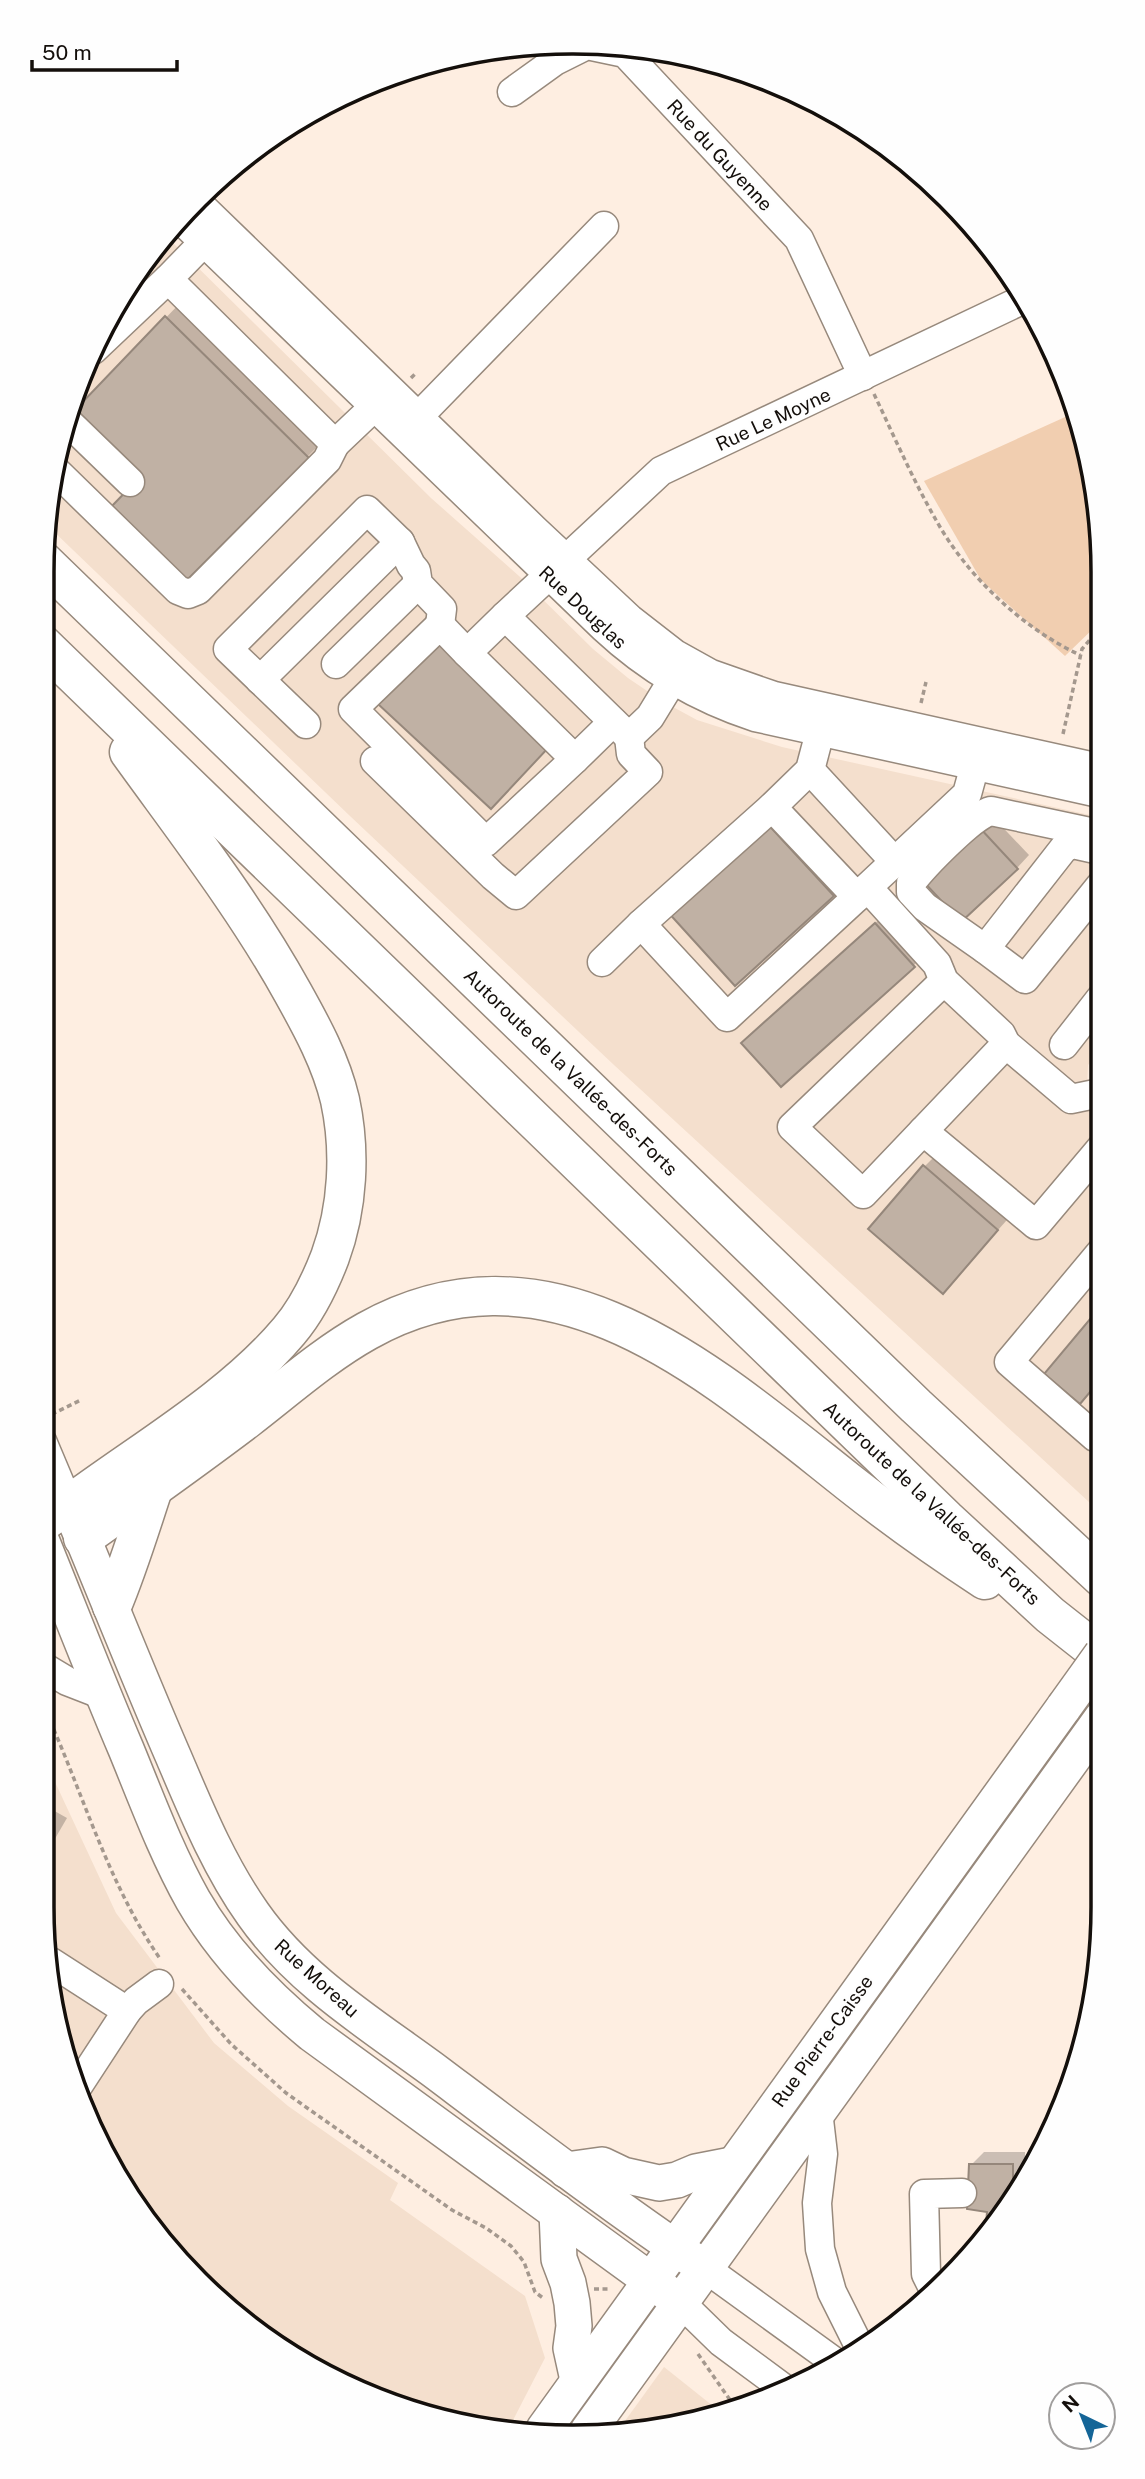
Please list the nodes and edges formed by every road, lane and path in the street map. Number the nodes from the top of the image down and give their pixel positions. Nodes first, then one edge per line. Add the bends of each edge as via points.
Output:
1 (569, 54) edge
2 (629, 58) edge
3 (512, 92) dead end
4 (204, 208) edge
5 (187, 226) edge
6 (604, 226) dead end
7 (204, 242) junction
8 (168, 279) junction
9 (1015, 304) edge
10 (116, 328) edge
11 (868, 383) junction
12 (374, 407) junction
13 (418, 417) junction
14 (75, 430) edge
15 (71, 443) edge
16 (335, 444) junction
17 (63, 479) edge
18 (400, 542) junction
19 (559, 568) junction
20 (54, 572) edge
21 (418, 584) junction
22 (505, 616) junction
23 (440, 625) junction
24 (1091, 640) edge
25 (467, 653) junction
26 (1080, 655) junction
27 (54, 656) edge
28 (336, 664) dead end
29 (75, 676) junction
30 (260, 680) junction
31 (672, 681) junction
32 (926, 682) dead end
33 (934, 706) dead end
34 (306, 724) dead end
35 (621, 730) junction
36 (820, 732) junction
37 (1075, 737) dead end
38 (575, 759) junction
39 (375, 761) dead end
40 (975, 765) junction
41 (1091, 766) edge
42 (810, 770) junction
43 (1091, 791) edge
44 (772, 807) junction
45 (1091, 832) edge
46 (1091, 848) edge
47 (895, 862) junction
48 (862, 893) junction
49 (1091, 897) edge
50 (641, 924) junction
51 (985, 949) junction
52 (602, 962) dead end
53 (944, 981) junction
54 (1091, 1010) edge
55 (1006, 1044) junction
56 (1064, 1045) dead end
57 (1091, 1095) edge
58 (923, 1131) junction
59 (1091, 1160) edge
60 (1091, 1264) edge
61 (81, 1400) dead end
62 (54, 1413) edge
63 (1091, 1434) edge
64 (54, 1484) edge
65 (153, 1489) junction
66 (1017, 1500) junction
67 (65, 1523) edge
68 (54, 1542) edge
69 (1091, 1560) edge
70 (1091, 1568) edge
71 (54, 1578) edge
72 (112, 1606) junction
73 (1091, 1647) edge
74 (1091, 1649) edge
75 (1091, 1671) edge
76 (54, 1673) edge
77 (103, 1695) junction
78 (1091, 1734) edge
79 (58, 1967) edge
80 (159, 1984) dead end
81 (127, 2011) junction
82 (84, 2077) edge
83 (818, 2111) junction
84 (732, 2165) junction
85 (566, 2169) junction
86 (962, 2193) dead end
87 (556, 2212) junction
88 (674, 2247) junction
89 (705, 2268) junction
90 (650, 2279) junction
91 (930, 2282) edge
92 (590, 2290) dead end
93 (618, 2293) dead end
94 (680, 2302) junction
95 (856, 2340) edge
96 (696, 2351) dead end
97 (828, 2357) edge
98 (578, 2380) junction
99 (777, 2382) edge
100 (730, 2400) edge
101 (547, 2424) edge
102 (592, 2424) edge

1 - 3 street, Rue du Guyenne
2 - 11 street, Rue du Guyenne via 799,239
4 - 13 street, Rue Douglas
5 - 7 street, Rue Douglas
6 - 13 street
7 - 8 street
7 - 12 street, Rue Douglas
8 - 10 street
8 - 16 street
9 - 11 street, Rue Le Moyne
11 - 19 street, Rue Le Moyne via 661,471
11 - 26 path via 936,522 953,547 1032,627
12 - 16 street
12 - 19 street, Rue Douglas
13 - 19 street, Rue Douglas
14 - 15 street via 125,487
16 - 17 street via 327,460 198,590 188,593 178,590
18 - 21 street
18 - 30 street
18 - 30 street via 367,510 228,649
19 - 22 street, Rue Le Moyne
19 - 31 street, Rue Douglas via 622,645
19 - 41 street, Rue Douglas via 660,644 733,682 798,702
20 - 66 highway, Autoroute de la Vallée-des-Forts
21 - 23 street via 442,609
21 - 28 street
22 - 25 street, Rue Le Moyne
22 - 35 street
23 - 25 street
23 - 38 street via 353,709 486,842
24 - 26 path
25 - 38 street
26 - 37 path via 1063,734
27 - 29 highway, Autoroute de la Vallée-des-Forts
29 - 67 highway via 218,874 284,976 312,1027 336,1087 346,1157 342,1212 333,1248 291,1330 265,1357
29 - 73 highway, Autoroute de la Vallée-des-Forts via 946,1519
30 - 34 street
31 - 35 street via 650,717
31 - 36 street, Rue Douglas via 737,711
32 - 33 path via 920,703
35 - 38 street
35 - 39 street via 631,754 648,772 516,895
36 - 40 street, Rue Douglas
36 - 42 street
40 - 43 street, Rue Douglas
40 - 47 street via 967,794
42 - 44 street
42 - 47 street
44 - 48 street
44 - 50 street
45 - 51 street via 991,811 979,816 911,883 911,892 925,907
46 - 51 street via 1073,844 1064,848
47 - 48 street
48 - 50 street via 727,1017
48 - 53 street via 937,964
49 - 51 street via 1025,979
50 - 52 street
53 - 55 street
53 - 58 street via 792,1127 863,1194
54 - 56 street
55 - 57 street via 1071,1099
55 - 58 street
58 - 59 street via 1036,1225
60 - 63 street via 1009,1362
61 - 62 path
64 - 67 street, Rue Moreau
65 - 67 highway
65 - 72 highway
65 - 74 highway via 369,1330 426,1307 463,1299 505,1296 551,1301 625,1326 691,1364 913,1532
66 - 69 highway
66 - 70 highway, Autoroute de la Vallée-des-Forts
67 - 68 street
67 - 72 main road, Rue Moreau
71 - 77 main road
72 - 85 main road, Rue Moreau via 212,1843 264,1929 332,1996
75 - 84 main road, Rue Pierre-Caisse, bridge
76 - 77 street
77 - 87 main road via 181,1877 207,1922 246,1972 312,2034
78 - 83 main road, Rue Pierre-Caisse
79 - 81 street
80 - 81 street
81 - 82 street
83 - 89 main road, Rue Pierre-Caisse
83 - 95 street via 823,2154 817,2203 820,2249 832,2292
84 - 85 main road via 659,2183 602,2165
84 - 88 main road, Rue Pierre-Caisse
85 - 88 main road, Rue Moreau
86 - 91 street via 924,2194
87 - 90 main road
87 - 98 main road via 559,2259 572,2303 571,2348
88 - 89 main road, Rue Moreau
88 - 90 main road, Rue Pierre-Caisse
89 - 94 main road, Rue Pierre-Caisse
89 - 97 street
90 - 94 main road
90 - 98 main road, Rue Pierre-Caisse
92 - 93 path via 608,2288
94 - 99 street via 721,2342
94 - 102 main road, Rue Pierre-Caisse
96 - 100 path
98 - 101 main road, Rue Pierre-Caisse

